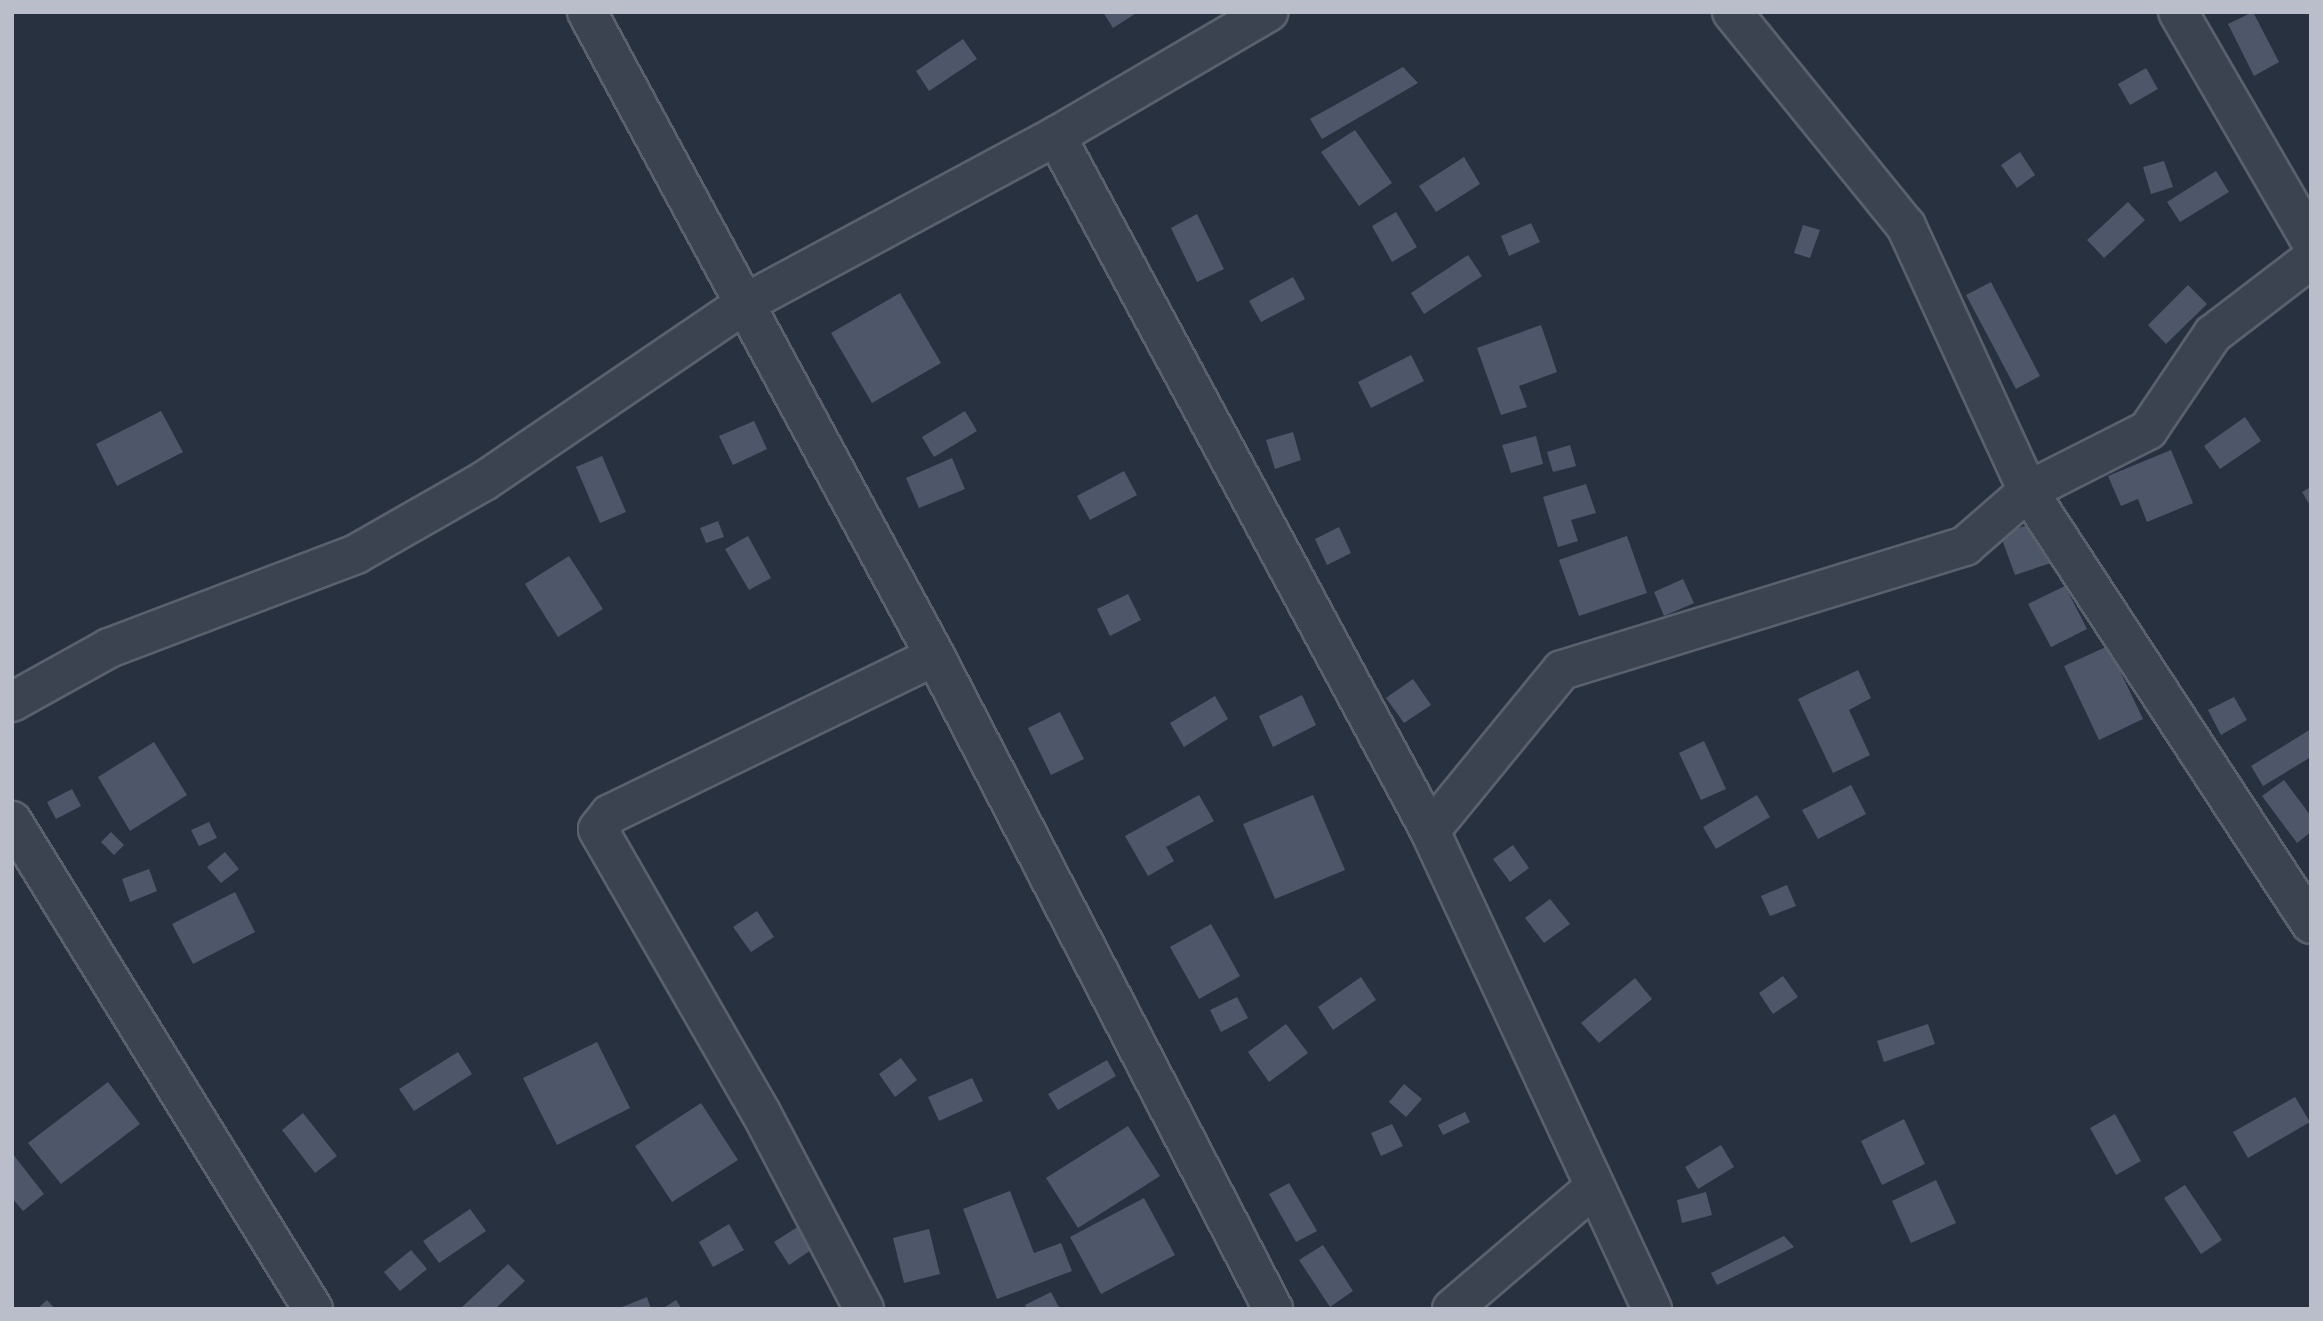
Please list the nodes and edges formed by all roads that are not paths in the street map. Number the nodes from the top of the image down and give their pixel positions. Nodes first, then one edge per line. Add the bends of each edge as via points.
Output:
1 (587, 12) edge
2 (1268, 12) edge
3 (1732, 12) edge
4 (2178, 12) edge
5 (1056, 136) junction
6 (2306, 218) edge
7 (2311, 260) edge
8 (744, 304) junction
9 (2028, 491) junction
10 (935, 656) junction
11 (12, 702) edge
12 (12, 821) edge
13 (1430, 831) junction
14 (2311, 924) edge
15 (1594, 1187) junction
16 (313, 1309) edge
17 (864, 1309) edge
18 (1273, 1309) edge
19 (1452, 1309) edge
20 (1652, 1309) edge

1 - 8 street
2 - 5 street
3 - 9 street via 1906,226
4 - 6 street
5 - 8 street
5 - 13 street
7 - 9 street via 2213,334 2148,430
8 - 10 street
8 - 11 street via 484,481 356,554 110,648
9 - 13 street via 1965,546 1562,670
9 - 14 street
10 - 17 street via 610,814 598,829 761,1113
10 - 18 street
12 - 16 street
13 - 15 street
15 - 19 street
15 - 20 street

